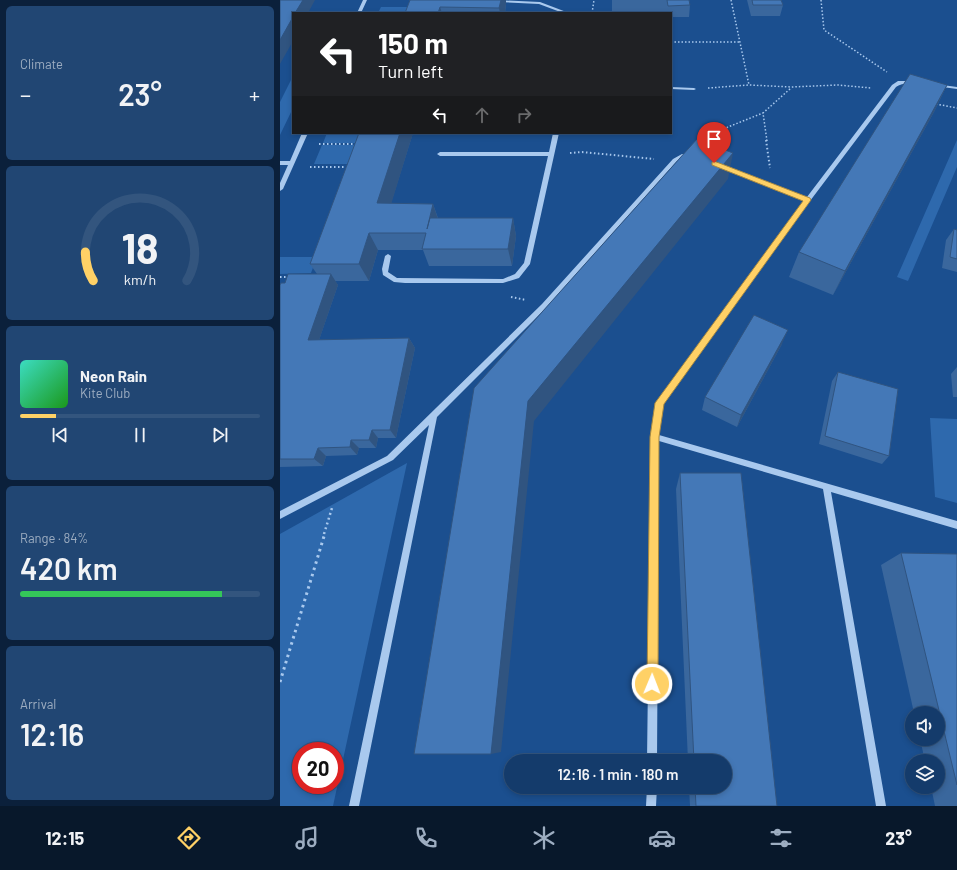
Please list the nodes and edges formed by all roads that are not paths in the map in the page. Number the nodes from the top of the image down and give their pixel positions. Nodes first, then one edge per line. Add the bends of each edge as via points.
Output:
1 (365, 0) edge
2 (492, 1) edge
3 (359, 12) edge
4 (564, 12) edge
5 (917, 82) edge
6 (930, 84) edge
7 (672, 88) edge
8 (957, 88) edge
9 (694, 89) road end
10 (305, 134) edge
11 (556, 134) edge
12 (440, 154) dead end
13 (551, 154) junction
14 (700, 157) edge
15 (280, 163) edge
16 (292, 163) junction
17 (714, 163) edge
18 (280, 189) edge
19 (808, 200) junction
20 (388, 256) dead end
21 (434, 417) junction
22 (655, 437) junction
23 (826, 488) junction
24 (280, 515) edge
25 (957, 525) edge
26 (652, 754) edge
27 (652, 794) edge
28 (354, 806) edge
29 (652, 806) edge
30 (881, 806) edge

1 - 3 street
2 - 4 street via 540,3
5 - 19 street via 900,82 894,86
6 - 8 street
7 - 9 street
10 - 16 street
11 - 13 street
12 - 13 street
13 - 20 street via 527,264 514,278 503,282 396,280 385,273
14 - 21 street via 682,156 675,160 544,306
15 - 16 street
16 - 18 street
17 - 19 street
19 - 22 street via 660,403
21 - 24 street via 390,458
21 - 28 street
22 - 23 street
22 - 26 street
23 - 25 street
23 - 30 street
27 - 29 street

